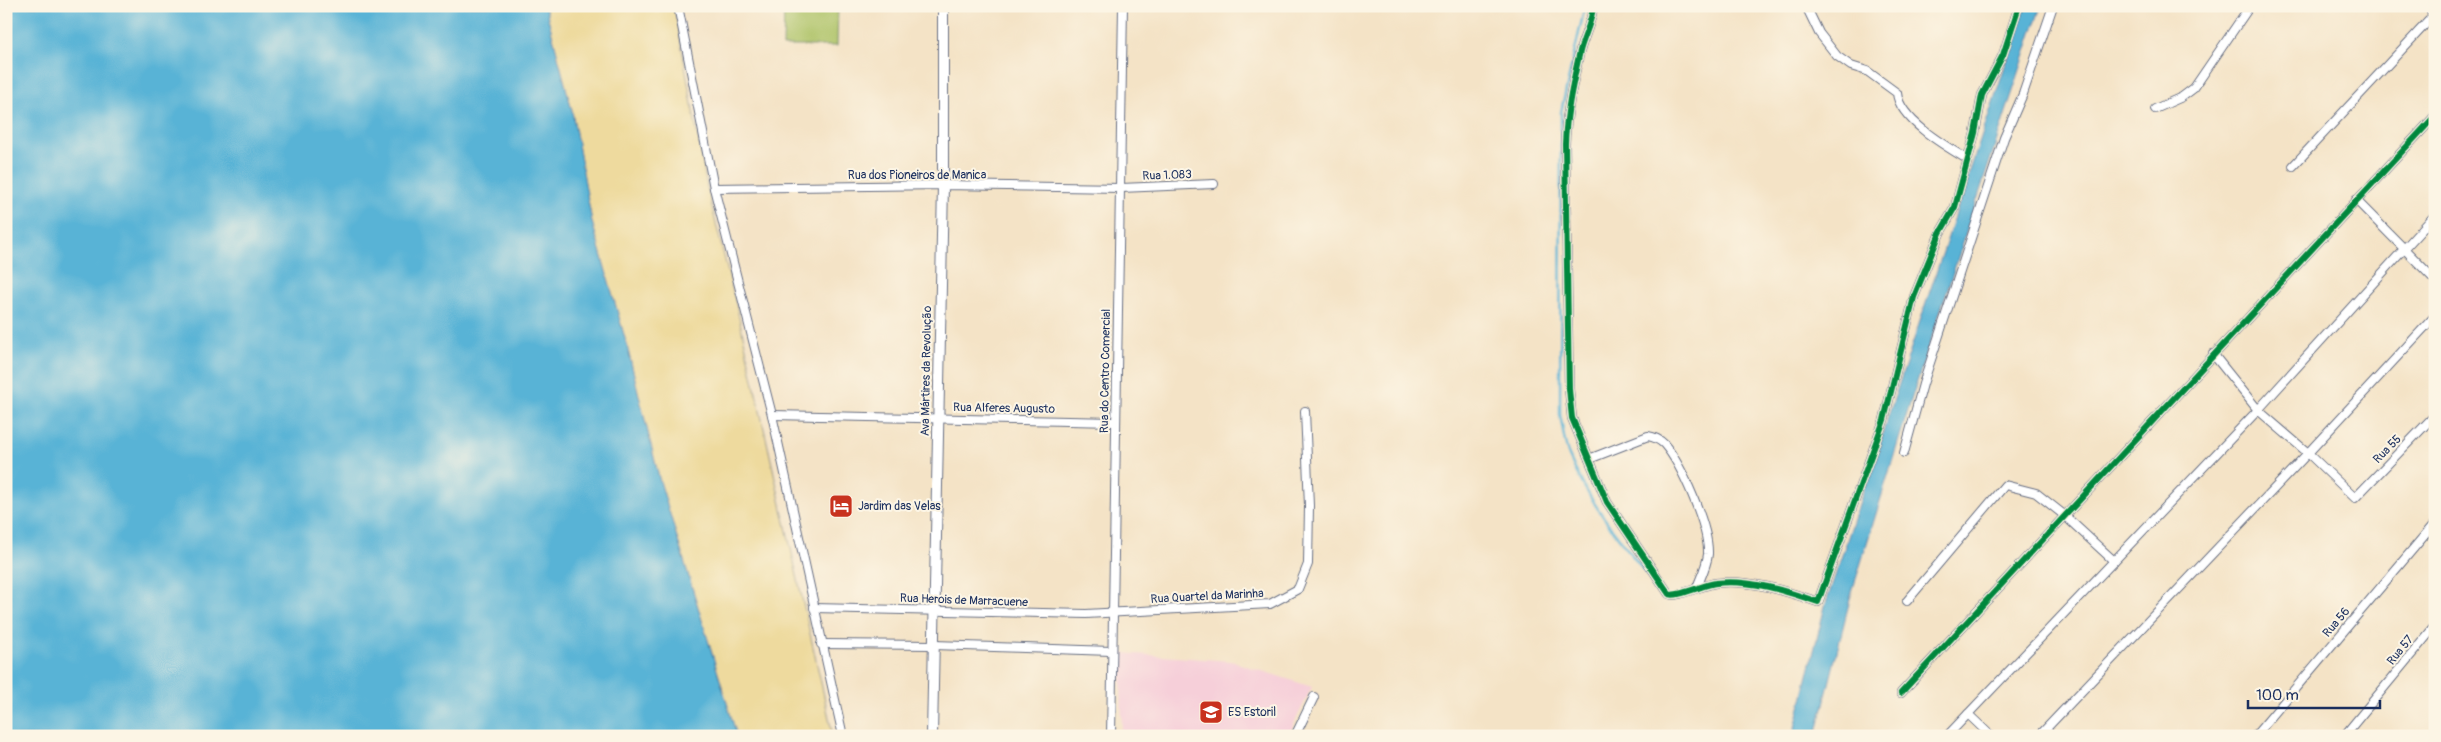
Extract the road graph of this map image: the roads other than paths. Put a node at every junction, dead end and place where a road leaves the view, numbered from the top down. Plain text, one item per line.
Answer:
1 (678, 6) edge
2 (943, 6) edge
3 (1123, 6) edge
4 (1593, 6) edge
5 (1806, 6) edge
6 (2019, 6) edge
7 (2053, 6) edge
8 (2250, 6) edge
9 (2426, 6) edge
10 (2435, 14) edge
11 (2155, 109) dead end
12 (2435, 116) edge
13 (1967, 160) junction
14 (2293, 166) dead end
15 (1214, 184) dead end
16 (943, 185) junction
17 (714, 188) junction
18 (1121, 188) junction
19 (2356, 200) junction
20 (2435, 215) edge
21 (2404, 249) junction
22 (2435, 280) edge
23 (2435, 316) edge
24 (2213, 354) junction
25 (2258, 410) junction
26 (1305, 411) dead end
27 (772, 415) junction
28 (2435, 415) edge
29 (938, 417) junction
30 (1115, 422) junction
31 (1904, 453) dead end
32 (2308, 453) junction
33 (1589, 459) junction
34 (2064, 515) junction
35 (2435, 523) edge
36 (2114, 561) junction
37 (1697, 587) junction
38 (1907, 600) dead end
39 (814, 608) junction
40 (934, 611) junction
41 (1113, 611) junction
42 (2435, 626) edge
43 (821, 644) junction
44 (934, 645) junction
45 (1111, 651) junction
46 (1901, 693) dead end
47 (1314, 697) dead end
48 (1968, 714) junction
49 (843, 736) edge
50 (932, 736) edge
51 (1111, 736) edge
52 (1295, 736) edge
53 (1947, 736) edge
54 (1991, 736) edge
55 (2040, 736) edge
56 (2255, 736) edge
57 (2344, 736) edge

1 - 17 street
2 - 16 street, Ava Mártires da Revolução
3 - 18 street, Rua do Centro Comercial
4 - 33 street
5 - 13 street
6 - 13 street
7 - 31 street
8 - 11 street
9 - 10 street
10 - 14 street
12 - 19 street
13 - 37 street
15 - 18 street, Rua 1.083
16 - 17 street, Rua dos Pioneiros de Manica
16 - 18 street, Rua dos Pioneiros de Manica
16 - 29 street, Ava Mártires da Revolução
17 - 27 street
18 - 30 street, Rua do Centro Comercial
19 - 21 street
19 - 24 street
20 - 21 street
21 - 22 street
21 - 25 street
23 - 32 street
24 - 25 street
24 - 34 street
25 - 32 street
25 - 36 street
26 - 41 street, Rua Quartel da Marinha
27 - 29 street, Rua Alferes Augusto
27 - 39 street
28 - 32 street, Rua 55
29 - 30 street, Rua Alferes Augusto
29 - 40 street, Ava Mártires da Revolução
30 - 41 street, Rua do Centro Comercial
32 - 55 street
33 - 37 street
33 - 37 street
34 - 36 street
34 - 38 street
34 - 46 street
35 - 56 street, Rua 56
36 - 48 street
39 - 40 street, Rua Herois de Marracuene
39 - 43 street
40 - 41 street, Rua Herois de Marracuene
40 - 44 street, Ava Mártires da Revolução
41 - 45 street, Rua do Centro Comercial
42 - 57 street, Rua 57
43 - 44 street
43 - 49 street
44 - 45 street
44 - 50 street, Ava Mártires da Revolução
45 - 51 street, Rua do Centro Comercial
47 - 52 street
48 - 53 street
48 - 54 street

